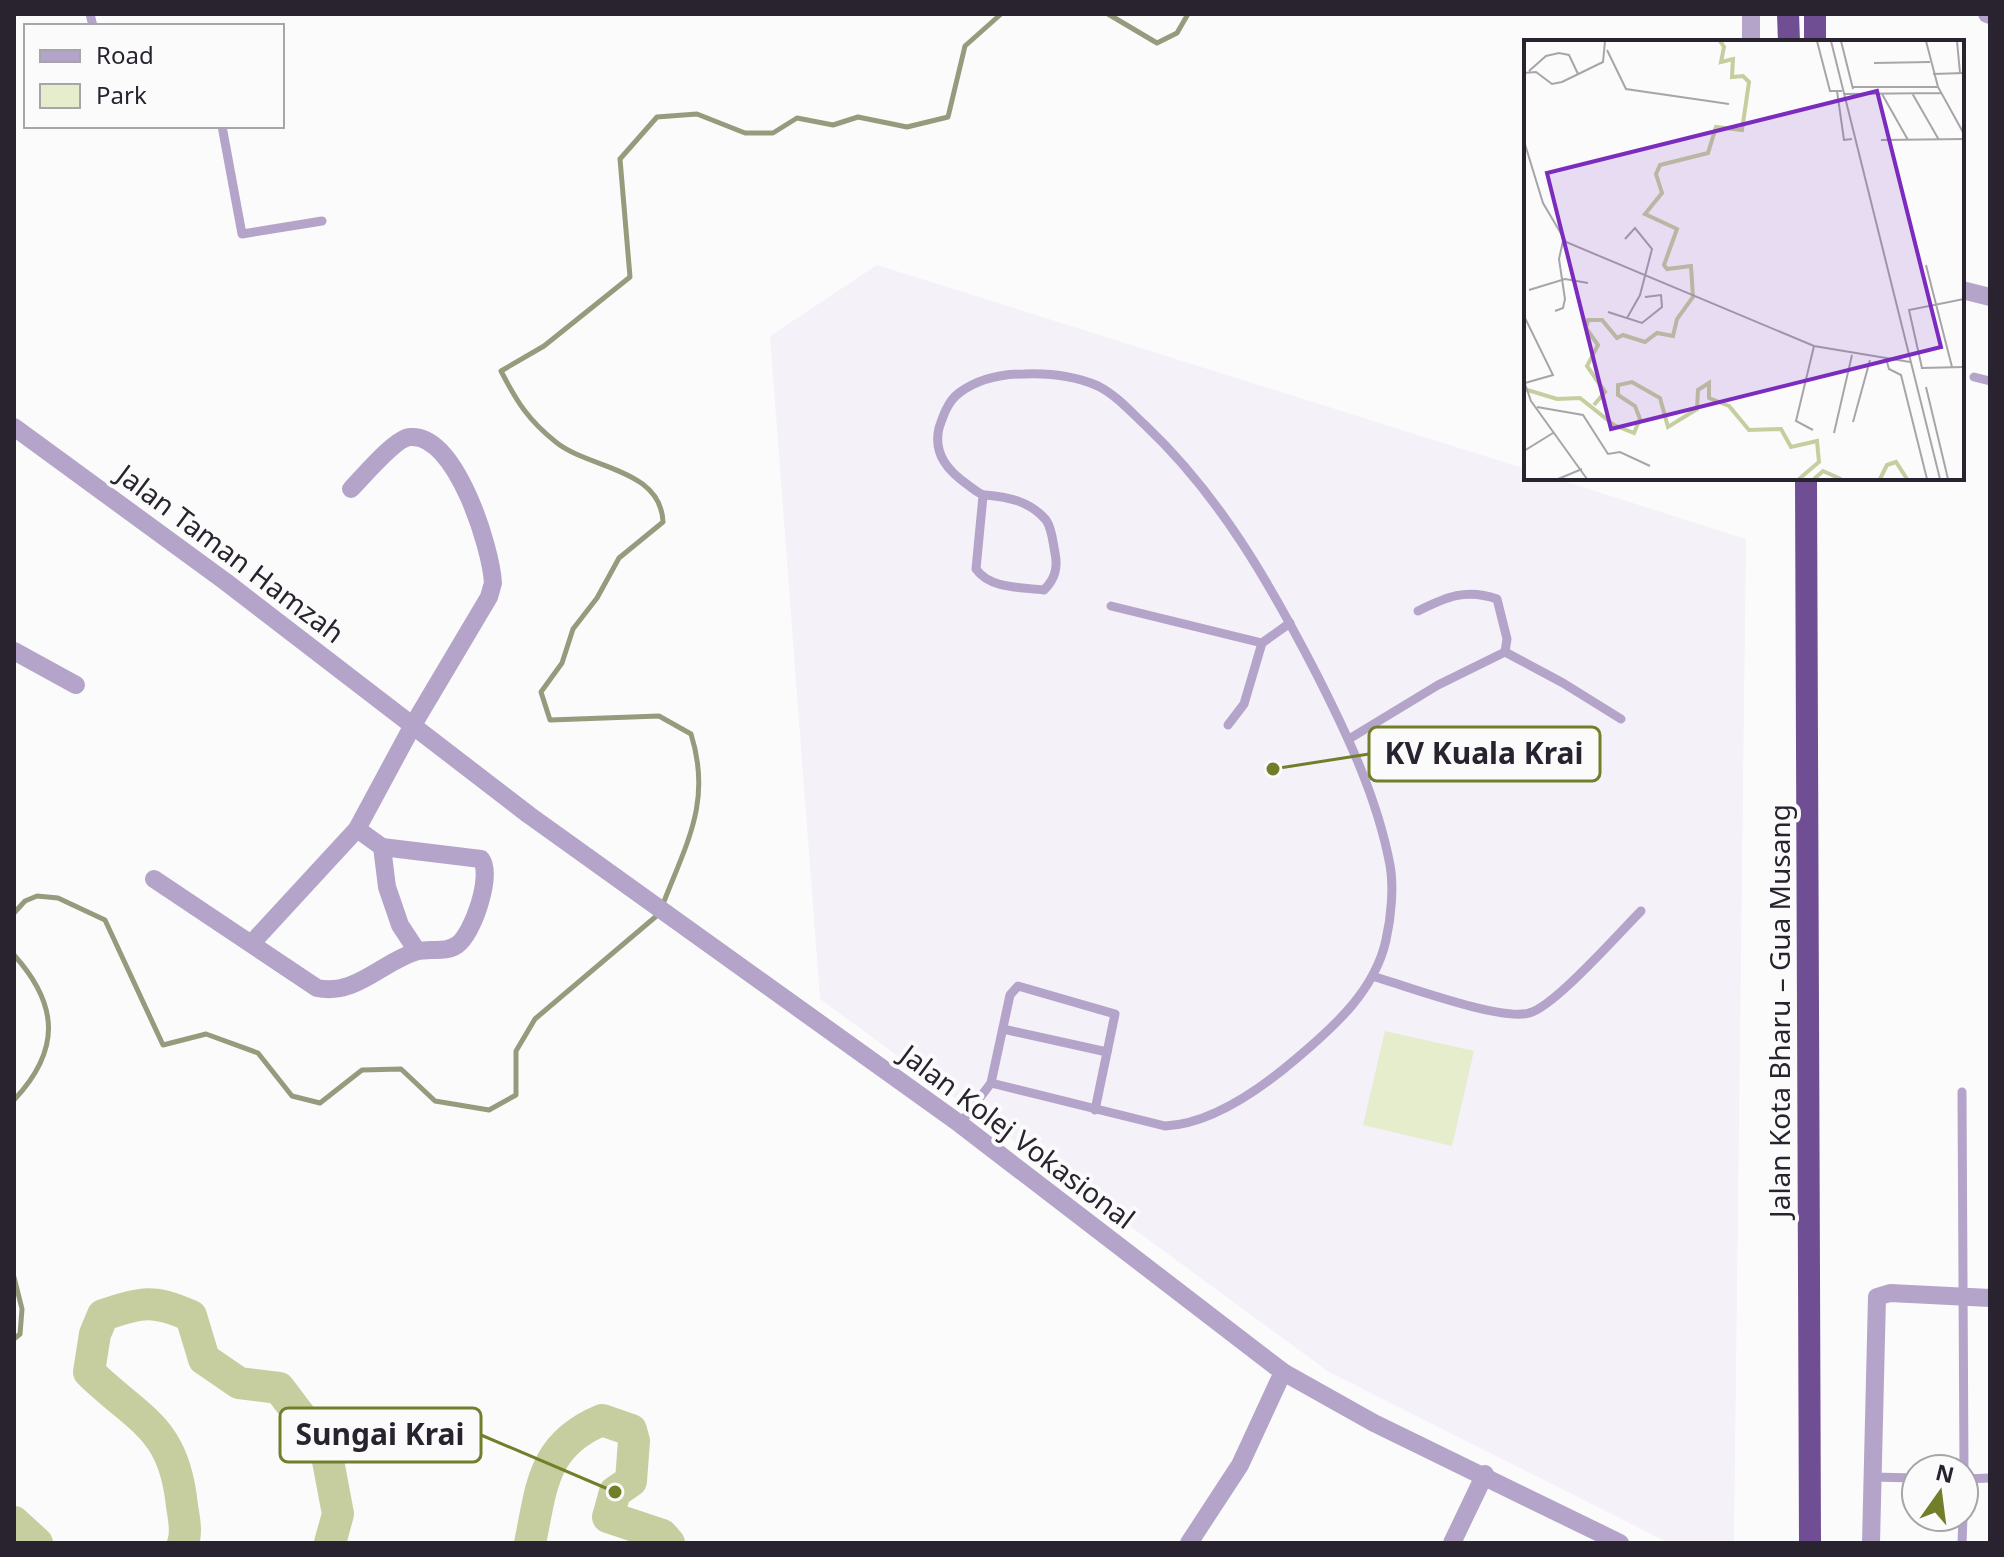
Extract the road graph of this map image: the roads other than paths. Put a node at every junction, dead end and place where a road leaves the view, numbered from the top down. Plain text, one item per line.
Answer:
1 (1751, 14) edge
2 (1788, 14) edge
3 (1815, 14) edge
4 (1751, 40) edge
5 (1789, 40) edge
6 (1815, 40) edge
7 (222, 128) edge
8 (322, 221) dead end
9 (1964, 290) edge
10 (1990, 297) edge
11 (1974, 377) dead end
12 (1990, 381) edge
13 (14, 427) edge
14 (1806, 480) edge
15 (351, 489) dead end
16 (983, 496) junction
17 (1111, 606) dead end
18 (1418, 611) dead end
19 (1290, 623) junction
20 (1262, 643) junction
21 (14, 651) edge
22 (1505, 652) junction
23 (76, 685) dead end
24 (1621, 719) dead end
25 (413, 725) junction
26 (1228, 725) dead end
27 (1349, 739) junction
28 (357, 829) junction
29 (382, 847) junction
30 (154, 879) dead end
31 (1641, 911) dead end
32 (252, 943) junction
33 (417, 951) junction
34 (1375, 977) junction
35 (1003, 1029) junction
36 (1107, 1052) junction
37 (991, 1083) junction
38 (1962, 1092) dead end
39 (1095, 1110) junction
40 (960, 1124) junction
41 (1964, 1296) junction
42 (1990, 1298) edge
43 (1283, 1372) junction
44 (1964, 1453) edge
45 (1485, 1474) junction
46 (1872, 1477) junction
47 (1900, 1478) edge
48 (1580, 1535) edge
49 (1189, 1543) edge
50 (1452, 1543) edge
51 (1620, 1543) edge
52 (1810, 1543) edge
53 (1871, 1543) edge

1 - 4 street
2 - 5 highway
3 - 6 highway
7 - 8 lane
9 - 10 street
11 - 12 lane
13 - 25 street, Jalan Taman Hamzah
14 - 52 highway, Jalan Kota Bharu – Gua Musang
15 - 25 street
16 - 16 lane
16 - 19 lane
17 - 20 lane
18 - 22 lane
19 - 20 lane
19 - 27 lane
20 - 26 lane
21 - 23 street
22 - 24 lane
22 - 27 lane
25 - 28 street
25 - 40 street, Jalan Kolej Vokasional
27 - 34 lane
28 - 29 street
28 - 32 street
29 - 33 street
29 - 33 street
30 - 32 street
31 - 34 lane
32 - 33 street
34 - 39 lane
35 - 36 lane
35 - 36 lane
35 - 37 lane
36 - 39 lane
37 - 39 lane
37 - 40 lane
38 - 41 lane
40 - 43 street, Jalan Kolej Vokasional
41 - 42 street
41 - 44 lane
41 - 46 street
43 - 45 street, Jalan Kolej Vokasional
43 - 49 street
45 - 48 street, Jalan Kolej Vokasional
45 - 50 street
46 - 47 lane
46 - 53 street
48 - 51 street, Jalan Kolej Vokasional

